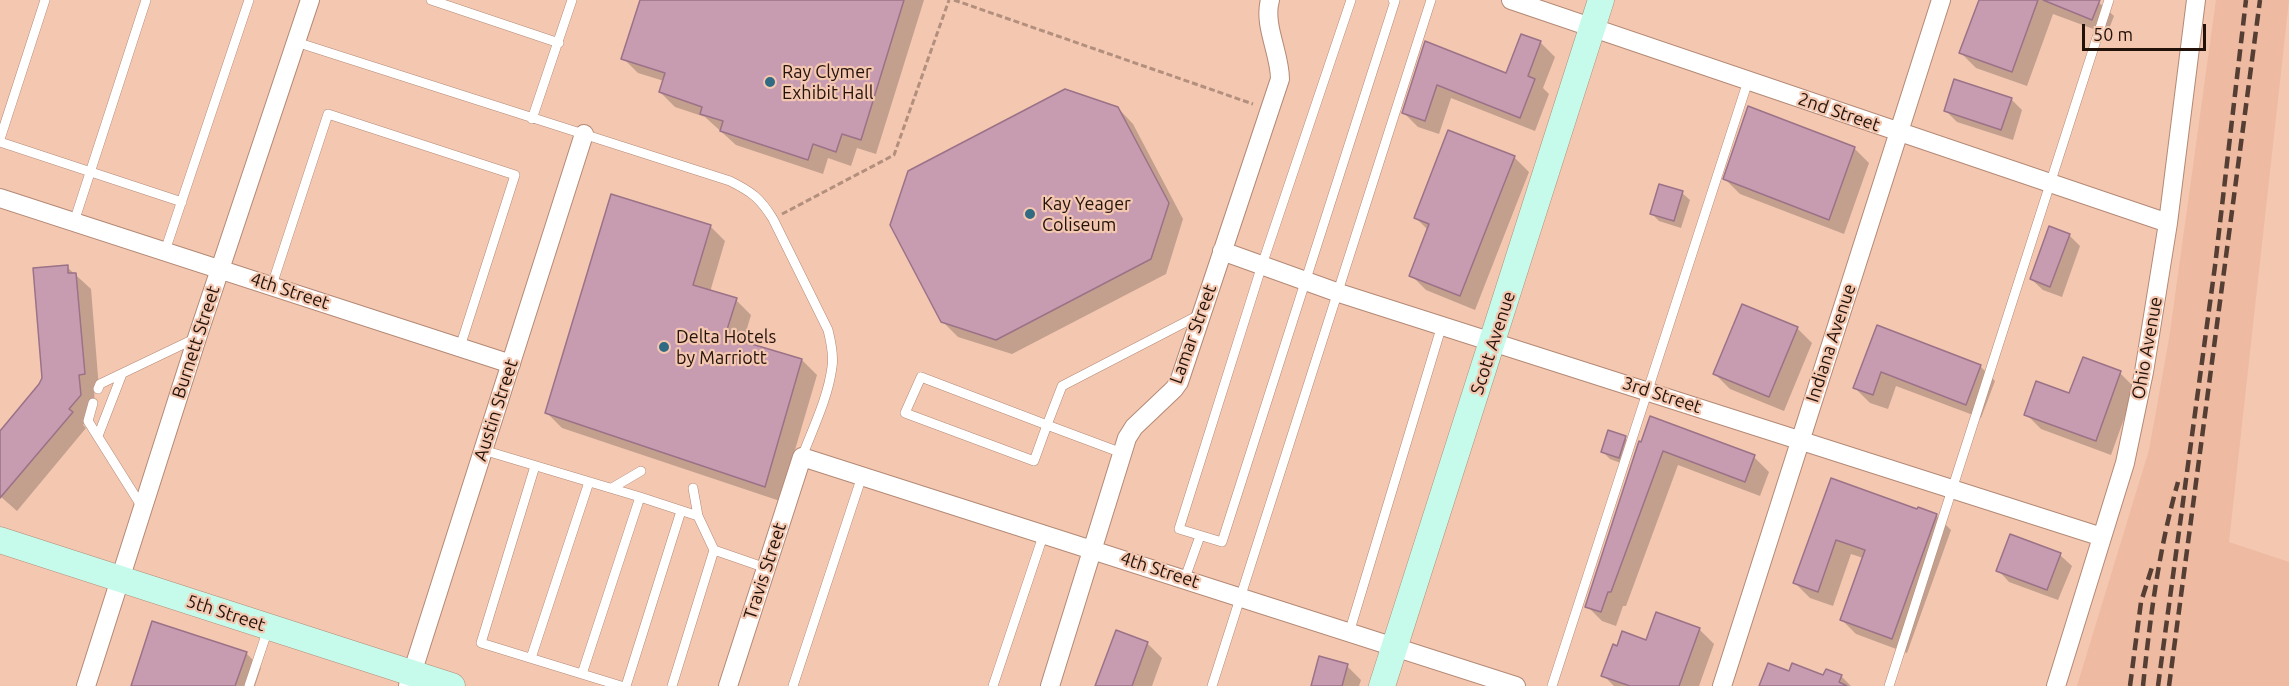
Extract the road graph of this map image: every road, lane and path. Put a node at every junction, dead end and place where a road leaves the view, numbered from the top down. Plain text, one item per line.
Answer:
1 (45, 0) edge
2 (146, 0) edge
3 (249, 0) edge
4 (310, 0) edge
5 (431, 0) edge
6 (572, 0) edge
7 (952, 0) edge
8 (1270, 0) edge
9 (1351, 0) edge
10 (1393, 0) edge
11 (1431, 0) edge
12 (1511, 0) edge
13 (1602, 0) edge
14 (1941, 0) edge
15 (2109, 0) edge
16 (2196, 0) edge
17 (1593, 27) junction
18 (296, 42) junction
19 (559, 43) junction
20 (1748, 81) junction
21 (1269, 110) junction
22 (532, 119) junction
23 (1899, 133) junction
24 (584, 134) junction
25 (0, 141) edge
26 (90, 172) junction
27 (2050, 183) junction
28 (0, 198) edge
29 (182, 202) junction
30 (773, 219) junction
31 (74, 222) junction
32 (2168, 223) junction
33 (165, 251) junction
34 (1222, 251) junction
35 (1262, 265) junction
36 (220, 268) junction
37 (1306, 281) junction
38 (272, 285) junction
39 (1339, 293) junction
40 (1201, 314) junction
41 (1442, 325) junction
42 (197, 338) junction
43 (1494, 341) junction
44 (460, 347) junction
45 (511, 364) junction
46 (122, 374) junction
47 (98, 390) dead end
48 (1648, 391) junction
49 (93, 404) dead end
50 (1047, 424) junction
51 (98, 436) junction
52 (1800, 441) junction
53 (483, 450) junction
54 (1122, 453) junction
55 (802, 457) junction
56 (535, 466) junction
57 (641, 471) dead end
58 (862, 476) junction
59 (589, 482) junction
60 (612, 488) junction
61 (693, 488) dead end
62 (1952, 489) junction
63 (640, 497) junction
64 (142, 507) junction
65 (681, 511) junction
66 (698, 516) junction
67 (1044, 533) junction
68 (1200, 536) junction
69 (2102, 537) junction
70 (0, 540) edge
71 (1094, 549) junction
72 (714, 550) junction
73 (766, 568) junction
74 (1185, 578) junction
75 (120, 579) junction
76 (1240, 596) junction
77 (269, 627) junction
78 (1349, 633) junction
79 (1394, 648) junction
80 (531, 658) junction
81 (582, 674) junction
82 (410, 679) edge
83 (86, 686) edge
84 (249, 686) edge
85 (453, 686) edge
86 (621, 686) edge
87 (626, 686) edge
88 (672, 686) edge
89 (728, 686) edge
90 (794, 686) edge
91 (993, 686) edge
92 (1050, 686) edge
93 (1212, 686) edge
94 (1382, 686) edge
95 (1516, 686) edge
96 (1552, 686) edge
97 (1722, 686) edge
98 (1889, 686) edge
99 (2056, 686) edge

1 - 25 lane
2 - 26 lane
3 - 29 lane
4 - 18 street, Burnett Street
5 - 19 lane
6 - 19 lane
7 - 21 path
7 - 30 path
8 - 21 street, Lamar Street
9 - 35 lane
10 - 37 lane
11 - 39 lane
12 - 17 street, 2nd Street
13 - 17 main road, Scott Avenue
14 - 23 street, Indiana Avenue
15 - 27 lane
16 - 32 street, Ohio Avenue
17 - 20 street, 2nd Street
17 - 43 main road, Scott Avenue
18 - 22 lane
18 - 36 street, Burnett Street
19 - 22 lane
20 - 23 street, 2nd Street
20 - 48 lane
21 - 34 street, Lamar Street
22 - 24 lane
23 - 27 street, 2nd Street
23 - 52 street, Indiana Avenue
24 - 30 lane
24 - 45 street, Austin Street
25 - 26 lane
26 - 29 lane
26 - 31 lane
27 - 32 street, 2nd Street
27 - 62 lane
28 - 31 street, 4th Street
29 - 33 lane
30 - 55 lane
31 - 33 street, 4th Street
32 - 69 street, Ohio Avenue
33 - 36 street, 4th Street
34 - 35 street, 3rd Street
34 - 40 street, Lamar Street
35 - 37 street, 3rd Street
35 - 68 lane
36 - 38 street, 4th Street
36 - 42 street, Burnett Street
37 - 39 street, 3rd Street
37 - 68 lane
38 - 44 street, 4th Street
38 - 44 lane
39 - 41 street, 3rd Street
39 - 76 lane
40 - 50 lane
40 - 54 street, Lamar Street
41 - 43 street, 3rd Street
41 - 78 lane
42 - 46 lane
42 - 64 street, Burnett Street
43 - 48 street, 3rd Street
43 - 79 main road, Scott Avenue
44 - 45 street, 4th Street
45 - 53 street, Austin Street
46 - 47 lane
46 - 51 lane
48 - 52 street, 3rd Street
48 - 96 lane
49 - 51 lane
50 - 50 lane
50 - 54 lane
51 - 64 lane
52 - 62 street, 3rd Street
52 - 97 street, Indiana Avenue
53 - 56 lane
53 - 82 street, Austin Street
54 - 71 street, Lamar Street
55 - 58 street, 4th Street
55 - 73 street, Travis Street
56 - 59 lane
56 - 80 lane
57 - 60 lane
58 - 67 street, 4th Street
58 - 90 lane
59 - 60 lane
59 - 80 lane
60 - 63 lane
61 - 66 lane
62 - 69 street, 3rd Street
62 - 98 lane
63 - 65 lane
63 - 81 lane
64 - 75 street, Burnett Street
65 - 66 lane
65 - 87 lane
66 - 72 lane
67 - 71 street, 4th Street
67 - 91 lane
68 - 74 lane
69 - 99 street, Ohio Avenue
70 - 75 main road, 5th Street
71 - 74 street, 4th Street
71 - 92 street, Lamar Street
72 - 73 lane
72 - 88 lane
73 - 89 street, Travis Street
74 - 76 street, 4th Street
75 - 77 main road, 5th Street
75 - 83 street, Burnett Street
76 - 78 street, 4th Street
76 - 93 lane
77 - 82 main road, 5th Street
77 - 84 lane
78 - 79 street, 4th Street
79 - 94 main road, Scott Avenue
79 - 95 street, 4th Street
80 - 81 lane
81 - 86 lane
82 - 85 main road, 5th Street

